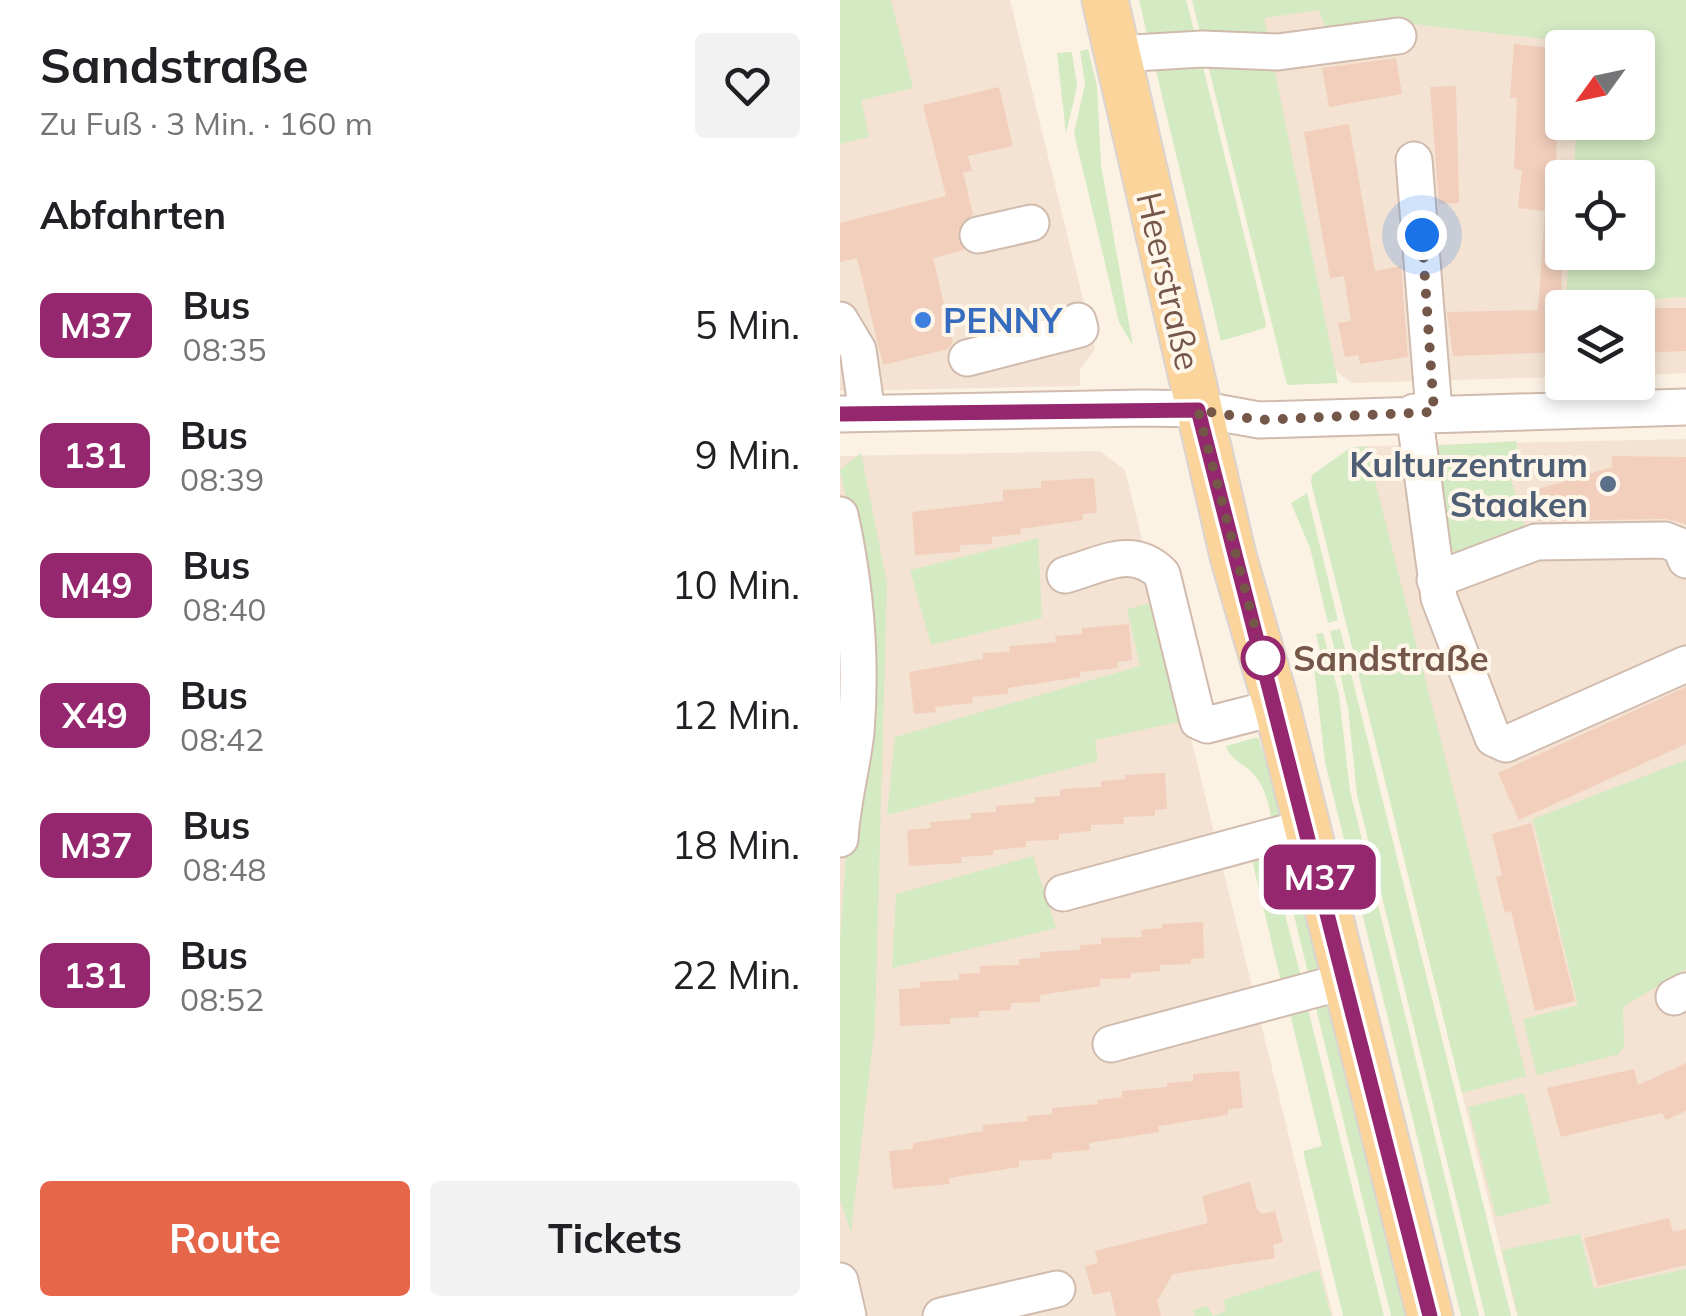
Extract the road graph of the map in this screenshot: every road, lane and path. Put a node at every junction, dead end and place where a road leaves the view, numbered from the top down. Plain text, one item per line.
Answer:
1 (1105, 0) edge
2 (1398, 36) dead end
3 (1118, 54) junction
4 (1414, 160) dead end
5 (1031, 224) dead end
6 (978, 235) dead end
7 (840, 320) edge
8 (1078, 321) dead end
9 (966, 358) dead end
10 (1686, 407) edge
11 (1198, 410) junction
12 (1424, 412) junction
13 (854, 413) edge
14 (840, 515) edge
15 (1686, 560) edge
16 (1066, 575) dead end
17 (1436, 580) junction
18 (1686, 664) edge
19 (1278, 708) junction
20 (1307, 827) junction
21 (840, 840) edge
22 (1063, 893) dead end
23 (1346, 981) junction
24 (1111, 1044) dead end
25 (840, 1281) edge
26 (1057, 1291) edge
27 (848, 1316) edge
28 (941, 1316) edge
29 (1430, 1316) edge

1 - 3 main road, Heerstraße
2 - 3 street
3 - 11 main road, Heerstraße
4 - 12 street
5 - 6 street
7 - 13 street
8 - 9 street
10 - 12 street
11 - 12 street
11 - 13 street
11 - 19 main road, Heerstraße
12 - 17 street
14 - 21 street
15 - 17 street
16 - 19 street
17 - 18 street
19 - 20 main road, Heerstraße
20 - 22 street
20 - 23 main road, Heerstraße
23 - 24 street
23 - 29 main road, Heerstraße
25 - 27 street
26 - 28 street

